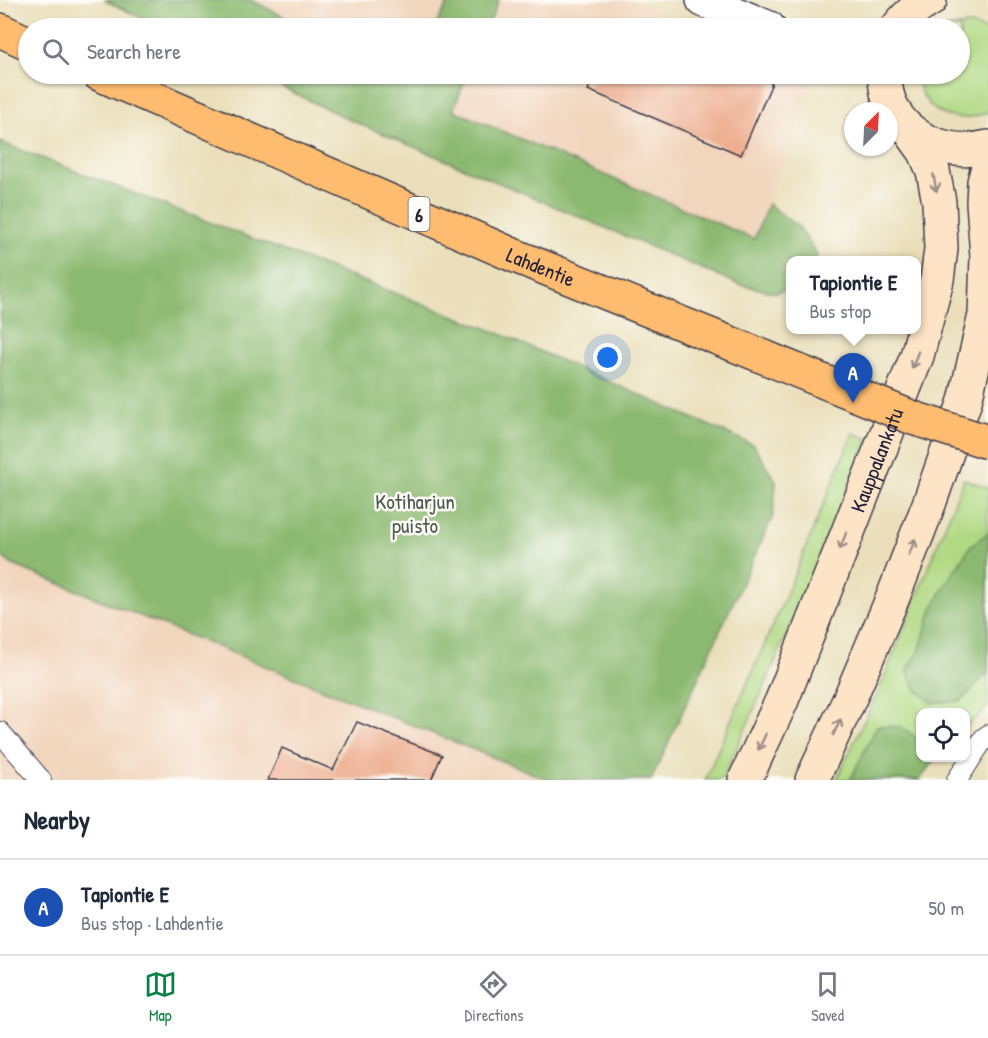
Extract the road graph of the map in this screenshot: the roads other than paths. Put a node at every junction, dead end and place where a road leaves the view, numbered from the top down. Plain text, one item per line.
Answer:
1 (703, 0) edge
2 (930, 0) edge
3 (745, 18) edge
4 (905, 18) edge
5 (0, 30) edge
6 (18, 38) edge
7 (122, 84) edge
8 (885, 84) edge
9 (910, 131) junction
10 (988, 147) edge
11 (988, 167) edge
12 (986, 315) edge
13 (988, 442) edge
14 (0, 732) edge
15 (988, 735) edge
16 (41, 780) edge
17 (745, 780) edge
18 (812, 780) edge
19 (957, 780) edge

1 - 3 street
2 - 4 main road
5 - 6 highway
7 - 13 highway, Lahdentie / 6, bridge
8 - 9 main road, Kauppalankatu
9 - 10 main road
9 -> 17 main road, Kauppalankatu
11 - 12 main road
18 -> 12 main road
14 - 16 lane
15 - 19 lane

